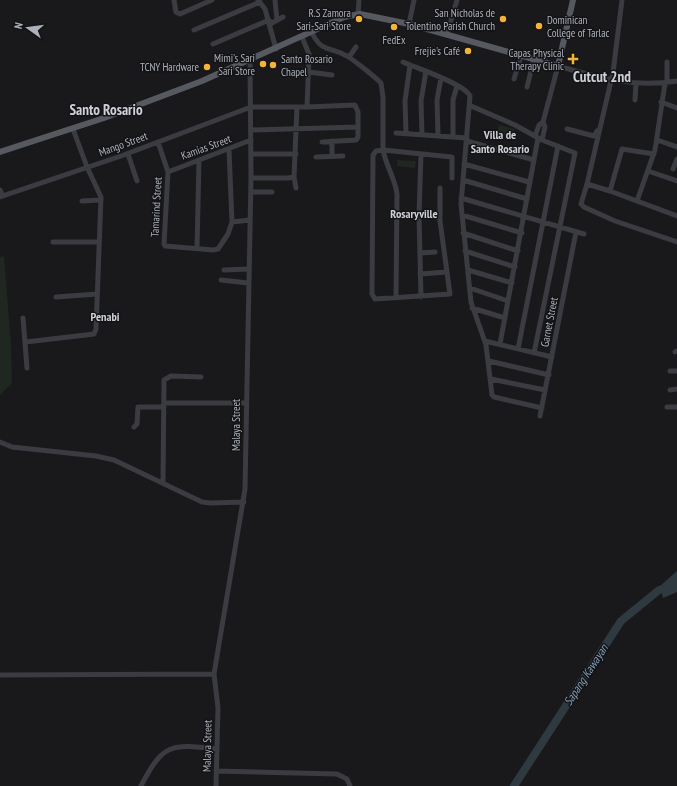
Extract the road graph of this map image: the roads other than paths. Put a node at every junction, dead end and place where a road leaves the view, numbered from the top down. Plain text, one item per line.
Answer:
1 (174, 0) edge
2 (212, 0) edge
3 (276, 0) edge
4 (359, 0) edge
5 (414, 0) edge
6 (457, 0) edge
7 (574, 0) edge
8 (622, 0) edge
9 (259, 1) edge
10 (358, 14) junction
11 (283, 17) dead end
12 (277, 20) junction
13 (270, 22) junction
14 (409, 24) junction
15 (194, 30) dead end
16 (312, 33) junction
17 (447, 34) junction
18 (302, 37) junction
19 (213, 44) dead end
20 (356, 47) dead end
21 (276, 49) junction
22 (521, 56) junction
23 (349, 57) junction
24 (534, 59) junction
25 (250, 60) junction
26 (403, 62) dead end
27 (667, 62) dead end
28 (410, 65) junction
29 (558, 66) junction
30 (426, 71) junction
31 (309, 72) junction
32 (332, 75) dead end
33 (441, 78) junction
34 (514, 79) dead end
35 (612, 81) junction
36 (677, 81) edge
37 (636, 83) junction
38 (666, 83) junction
39 (457, 86) junction
40 (527, 87) dead end
41 (635, 100) dead end
42 (662, 102) junction
43 (471, 106) junction
44 (251, 107) junction
45 (297, 107) junction
46 (307, 107) junction
47 (677, 108) edge
48 (358, 127) junction
49 (73, 128) junction
50 (600, 128) junction
51 (567, 129) dead end
52 (251, 130) junction
53 (297, 130) junction
54 (396, 133) dead end
55 (406, 133) junction
56 (422, 135) junction
57 (438, 136) junction
58 (453, 137) junction
59 (538, 138) junction
60 (251, 140) junction
61 (467, 140) junction
62 (657, 140) junction
63 (332, 141) junction
64 (158, 142) junction
65 (322, 142) dead end
66 (558, 146) junction
67 (677, 147) edge
68 (229, 150) junction
69 (383, 150) junction
70 (0, 152) edge
71 (128, 154) junction
72 (251, 154) junction
73 (296, 154) junction
74 (421, 154) junction
75 (654, 154) junction
76 (332, 156) junction
77 (343, 156) dead end
78 (316, 157) dead end
79 (677, 159) edge
80 (200, 160) junction
81 (534, 160) junction
82 (464, 164) junction
83 (87, 167) junction
84 (673, 169) dead end
85 (648, 171) junction
86 (168, 172) junction
87 (294, 177) junction
88 (251, 178) junction
89 (452, 178) dead end
90 (137, 180) dead end
91 (463, 180) junction
92 (677, 181) edge
93 (529, 182) junction
94 (587, 184) junction
95 (296, 188) dead end
96 (440, 188) dead end
97 (0, 190) edge
98 (610, 191) junction
99 (251, 192) junction
100 (272, 192) dead end
101 (2, 197) edge
102 (461, 198) junction
103 (527, 199) junction
104 (100, 200) junction
105 (82, 201) dead end
106 (637, 201) junction
107 (419, 215) junction
108 (462, 215) junction
109 (524, 216) junction
110 (677, 216) edge
111 (439, 217) junction
112 (250, 220) junction
113 (232, 222) junction
114 (543, 222) junction
115 (559, 227) junction
116 (576, 232) junction
117 (463, 233) junction
118 (522, 233) junction
119 (584, 234) dead end
120 (53, 242) dead end
121 (98, 242) junction
122 (677, 242) edge
123 (197, 248) junction
124 (518, 251) junction
125 (435, 252) dead end
126 (465, 252) junction
127 (420, 253) junction
128 (515, 266) junction
129 (249, 269) junction
130 (224, 270) dead end
131 (468, 270) junction
132 (447, 272) junction
133 (420, 274) junction
134 (221, 280) dead end
135 (248, 283) junction
136 (512, 283) junction
137 (470, 288) junction
138 (97, 294) junction
139 (421, 297) junction
140 (56, 298) dead end
141 (396, 298) junction
142 (508, 301) junction
143 (472, 308) junction
144 (23, 318) dead end
145 (505, 318) junction
146 (485, 341) junction
147 (26, 342) junction
148 (500, 344) junction
149 (518, 349) junction
150 (534, 353) junction
151 (552, 357) junction
152 (489, 361) junction
153 (27, 368) dead end
154 (670, 371) dead end
155 (677, 371) edge
156 (549, 374) junction
157 (201, 377) dead end
158 (491, 379) junction
159 (677, 389) edge
160 (545, 390) junction
161 (670, 390) dead end
162 (246, 403) junction
163 (164, 405) junction
164 (667, 407) dead end
165 (677, 407) edge
166 (542, 408) junction
167 (540, 416) dead end
168 (134, 427) dead end
169 (0, 442) edge
170 (163, 483) junction
171 (244, 502) junction
172 (214, 674) junction
173 (0, 675) edge
174 (217, 749) junction
175 (216, 771) junction
176 (141, 786) edge
177 (216, 786) edge
178 (350, 786) edge

1 - 2 street
3 - 12 street
4 - 10 street
5 - 14 street
6 - 17 street
7 - 29 main road
8 - 35 street
9 - 13 street
9 - 15 street
10 - 14 main road
10 - 16 main road
11 - 12 street
12 - 13 street
13 - 19 street
13 - 21 street
14 - 17 main road
16 - 18 main road
16 - 23 street
17 - 22 main road
18 - 21 main road
18 - 31 street
20 - 23 street
21 - 25 main road
22 - 24 main road
22 - 34 street
23 - 69 street
24 - 29 main road
24 - 40 street
25 - 44 street, Malaya Street
25 - 49 main road
26 - 28 street
27 - 38 street
28 - 30 street
28 - 55 street
29 - 35 street
29 - 59 street
30 - 33 street
30 - 56 street
31 - 32 street
31 - 46 street
33 - 39 street
33 - 57 street
35 - 37 street
35 - 50 street
36 - 38 street
37 - 38 street
37 - 41 street
38 - 42 street
39 - 43 street
39 - 58 street
42 - 47 street
42 - 62 street
43 - 59 street
43 - 61 street
44 - 45 street
44 - 52 street, Malaya Street
44 - 64 street, Mango Street
45 - 46 street
45 - 53 street
46 - 48 street
48 - 53 street
48 - 63 street
49 - 70 main road
49 - 83 street
50 - 51 street
50 - 94 street
52 - 53 street
52 - 60 street, Malaya Street
53 - 73 street
54 - 55 street
55 - 56 street
56 - 57 street
57 - 58 street
58 - 61 street
59 - 66 street
59 - 81 street
60 - 68 street, Kamias Street
60 - 72 street, Malaya Street
61 - 81 street
61 - 82 street
62 - 67 street
62 - 75 street
63 - 65 street
63 - 76 street
64 - 71 street, Mango Street
64 - 86 street, Tamarind Street
66 - 114 street
66 - 115 street
68 - 80 street, Kamias Street
68 - 113 street
69 - 74 street
69 - 141 street
69 - 141 street
71 - 83 street, Mango Street
71 - 90 street
72 - 73 street
72 - 88 street, Malaya Street
73 - 87 street
74 - 89 street
74 - 107 street
75 - 85 street
75 - 98 street
76 - 77 street
76 - 78 street
79 - 84 street
80 - 86 street, Kamias Street
80 - 123 street
81 - 93 street
82 - 91 street
82 - 93 street
83 - 101 street, Mango Street
83 - 104 street
85 - 92 street
85 - 106 street
86 - 123 street, Tamarind Street
87 - 88 street
87 - 95 street
88 - 99 street, Malaya Street
91 - 102 street
91 - 103 street
93 - 103 street
94 - 98 street
94 - 122 street
96 - 111 street
97 - 101 street
98 - 106 street
99 - 100 street
99 - 112 street, Malaya Street
102 - 108 street
102 - 109 street
103 - 109 street
104 - 105 street
104 - 121 street
106 - 110 street
107 - 111 street
107 - 127 street
108 - 117 street
108 - 118 street
109 - 114 street
109 - 118 street
111 - 132 street
112 - 113 street
112 - 129 street, Malaya Street
113 - 123 street
114 - 115 street
114 - 149 street
115 - 116 street
115 - 150 street
116 - 119 street
116 - 151 street, Garnet Street
117 - 124 street
117 - 126 street
118 - 124 street
120 - 121 street
121 - 138 street
124 - 128 street
125 - 127 street
126 - 128 street
126 - 131 street
127 - 133 street
128 - 136 street
129 - 130 street
129 - 135 street, Malaya Street
131 - 136 street
131 - 137 street
132 - 133 street
132 - 139 street
133 - 139 street
134 - 135 street
135 - 162 street, Malaya Street
136 - 142 street
137 - 142 street
137 - 143 street
138 - 140 street
138 - 147 street
139 - 141 street
142 - 145 street
143 - 145 street
143 - 146 street
144 - 147 street
145 - 148 street
146 - 148 street
146 - 152 street
147 - 153 street
148 - 149 street
149 - 150 street
150 - 151 street
151 - 156 street, Garnet Street
152 - 156 street
152 - 158 street
154 - 155 street
156 - 160 street, Garnet Street
157 - 163 street
158 - 160 street
158 - 166 street
159 - 161 street
160 - 166 street, Garnet Street
162 - 163 street
162 - 171 street, Malaya Street
163 - 168 street
163 - 170 street
164 - 165 street
166 - 167 street, Garnet Street
169 - 170 street
170 - 171 street
171 - 172 street, Malaya Street
172 - 173 street
172 - 174 street, Malaya Street
174 - 175 street, Malaya Street
174 - 176 street
175 - 177 street, Malaya Street
175 - 178 street

